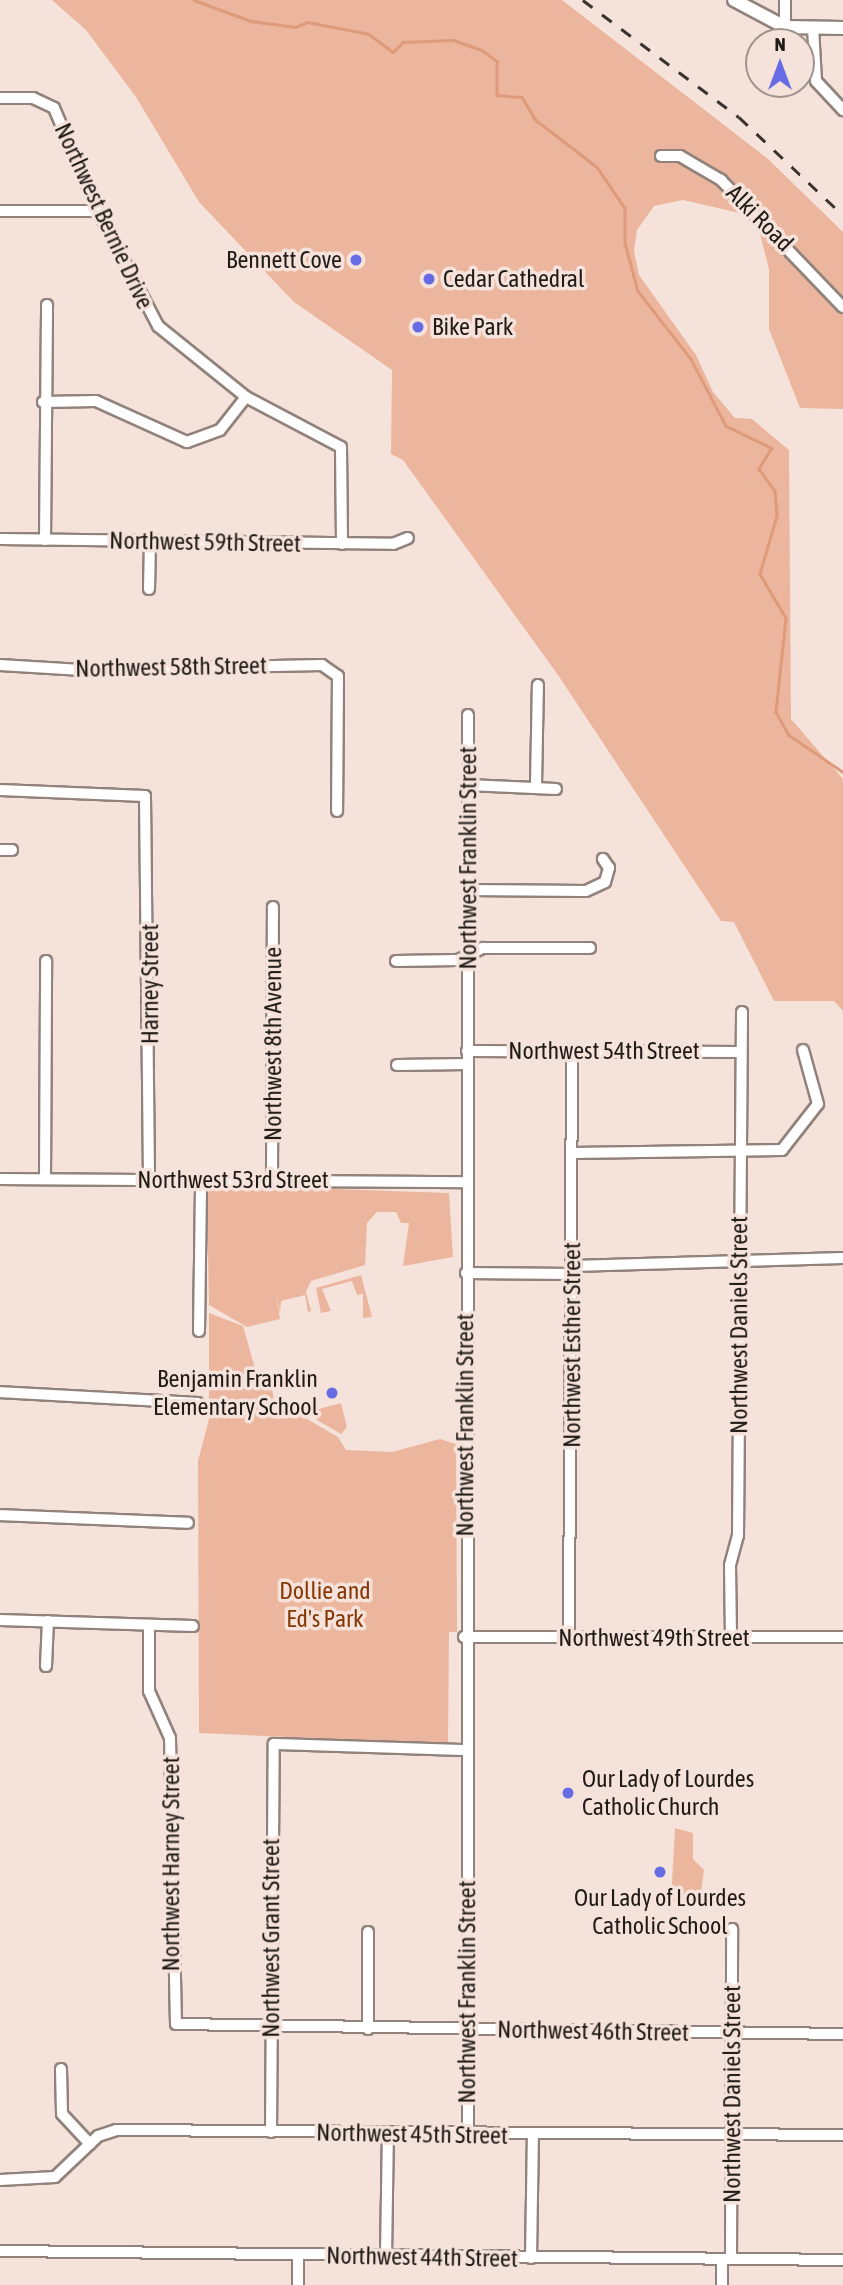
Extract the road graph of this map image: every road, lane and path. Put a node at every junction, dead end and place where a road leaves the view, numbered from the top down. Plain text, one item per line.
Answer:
1 (734, 0) edge
2 (785, 0) edge
3 (785, 27) junction
4 (813, 27) junction
5 (843, 28) edge
6 (0, 98) edge
7 (843, 110) edge
8 (661, 156) dead end
9 (0, 211) edge
10 (98, 211) junction
11 (47, 305) dead end
12 (843, 307) edge
13 (246, 397) junction
14 (43, 402) junction
15 (408, 538) dead end
16 (0, 539) edge
17 (45, 540) junction
18 (150, 541) junction
19 (342, 544) junction
20 (149, 589) dead end
21 (0, 665) edge
22 (538, 685) dead end
23 (468, 715) dead end
24 (468, 785) junction
25 (536, 785) junction
26 (556, 789) dead end
27 (0, 790) edge
28 (337, 811) dead end
29 (0, 850) edge
30 (12, 850) dead end
31 (603, 859) dead end
32 (468, 890) junction
33 (273, 907) dead end
34 (590, 948) dead end
35 (468, 956) junction
36 (46, 961) dead end
37 (396, 961) dead end
38 (741, 1012) dead end
39 (803, 1050) dead end
40 (467, 1051) junction
41 (572, 1051) junction
42 (741, 1052) junction
43 (467, 1064) junction
44 (397, 1065) dead end
45 (572, 1153) junction
46 (741, 1153) junction
47 (0, 1179) edge
48 (45, 1179) junction
49 (149, 1180) junction
50 (201, 1180) junction
51 (272, 1180) junction
52 (466, 1182) junction
53 (740, 1257) junction
54 (843, 1258) edge
55 (573, 1270) junction
56 (466, 1273) junction
57 (199, 1331) dead end
58 (0, 1392) edge
59 (198, 1403) dead end
60 (0, 1515) edge
61 (188, 1523) dead end
62 (0, 1620) edge
63 (48, 1621) junction
64 (149, 1625) junction
65 (193, 1626) dead end
66 (464, 1637) junction
67 (731, 1637) junction
68 (843, 1637) edge
69 (569, 1639) junction
70 (46, 1666) dead end
71 (465, 1750) junction
72 (732, 1928) dead end
73 (368, 1932) dead end
74 (176, 2024) joint
75 (271, 2028) junction
76 (368, 2029) junction
77 (468, 2030) junction
78 (732, 2033) junction
79 (843, 2034) edge
80 (61, 2069) dead end
81 (271, 2132) junction
82 (388, 2133) junction
83 (468, 2135) junction
84 (843, 2135) edge
85 (533, 2136) junction
86 (732, 2138) junction
87 (90, 2144) junction
88 (0, 2180) edge
89 (0, 2251) edge
90 (298, 2255) junction
91 (386, 2256) junction
92 (531, 2258) junction
93 (727, 2260) junction
94 (843, 2260) edge
95 (298, 2285) edge
96 (722, 2285) edge

1 - 3 street
2 - 3 street
3 - 4 street
4 - 5 street
4 - 7 street
6 - 10 street, Northwest Bernie Drive
8 - 12 street, Alki Road
9 - 10 street
10 - 13 street, Northwest Bernie Drive
11 - 14 street
13 - 14 street
13 - 19 street, Northwest Bernie Drive
14 - 17 street
15 - 19 street, Northwest 59th Street
16 - 17 street, Northwest 59th Street
17 - 18 street, Northwest 59th Street
18 - 19 street, Northwest 59th Street
18 - 20 street
21 - 28 street, Northwest 58th Street
22 - 25 street
23 - 24 street, Northwest Franklin Street
24 - 25 street
24 - 32 street, Northwest Franklin Street
25 - 26 street
27 - 49 street, Harney Street
29 - 30 street
31 - 32 street
32 - 35 street, Northwest Franklin Street
33 - 51 street, Northwest 8th Avenue
34 - 35 street
35 - 37 street
35 - 40 street, Northwest Franklin Street
36 - 48 street
38 - 42 street, Northwest Daniels Street
39 - 46 street
40 - 41 street, Northwest 54th Street
40 - 43 street, Northwest Franklin Street
41 - 42 street, Northwest 54th Street
41 - 45 street, Northwest Esther Street
42 - 46 street, Northwest Daniels Street
43 - 44 street
43 - 52 street, Northwest Franklin Street
45 - 46 street
45 - 55 street, Northwest Esther Street
46 - 53 street, Northwest Daniels Street
47 - 48 street, Northwest 53rd Street
48 - 49 street, Northwest 53rd Street
49 - 50 street, Northwest 53rd Street
50 - 51 street, Northwest 53rd Street
50 - 57 street
51 - 52 street, Northwest 53rd Street
52 - 56 street, Northwest Franklin Street
53 - 54 street
53 - 55 street
53 - 67 street, Northwest Daniels Street
55 - 56 street
55 - 69 street, Northwest Esther Street
56 - 66 street, Northwest Franklin Street
58 - 59 street
60 - 61 street
62 - 63 street
63 - 64 street
63 - 70 street
64 - 65 street
64 - 74 street, Northwest Harney Street
66 - 69 street, Northwest 49th Street
66 - 71 street, Northwest Franklin Street
67 - 68 street, Northwest 49th Street
67 - 69 street, Northwest 49th Street
71 - 75 street, Northwest Grant Street
71 - 77 street, Northwest Franklin Street
72 - 78 street, Northwest Daniels Street
73 - 76 street
74 - 75 street, Northwest 46th Street
75 - 76 street, Northwest 46th Street
75 - 81 street, Northwest Grant Street
76 - 77 street, Northwest 46th Street
77 - 78 street, Northwest 46th Street
77 - 83 street, Northwest Franklin Street
78 - 79 street, Northwest 46th Street
78 - 86 street, Northwest Daniels Street
80 - 87 street
81 - 82 street, Northwest 45th Street
81 - 87 street, Northwest 45th Street
82 - 83 street, Northwest 45th Street
82 - 91 street
83 - 85 street, Northwest 45th Street
84 - 86 street, Northwest 45th Street
85 - 86 street, Northwest 45th Street
85 - 92 street
86 - 93 street, Northwest Daniels Street
87 - 88 street, Northwest 45th Street
89 - 90 street, Northwest 44th Street
90 - 91 street, Northwest 44th Street
90 - 95 street
91 - 92 street, Northwest 44th Street
92 - 93 street, Northwest 44th Street
93 - 94 street, Northwest 44th Street
93 - 96 street, Northwest Daniels Street

